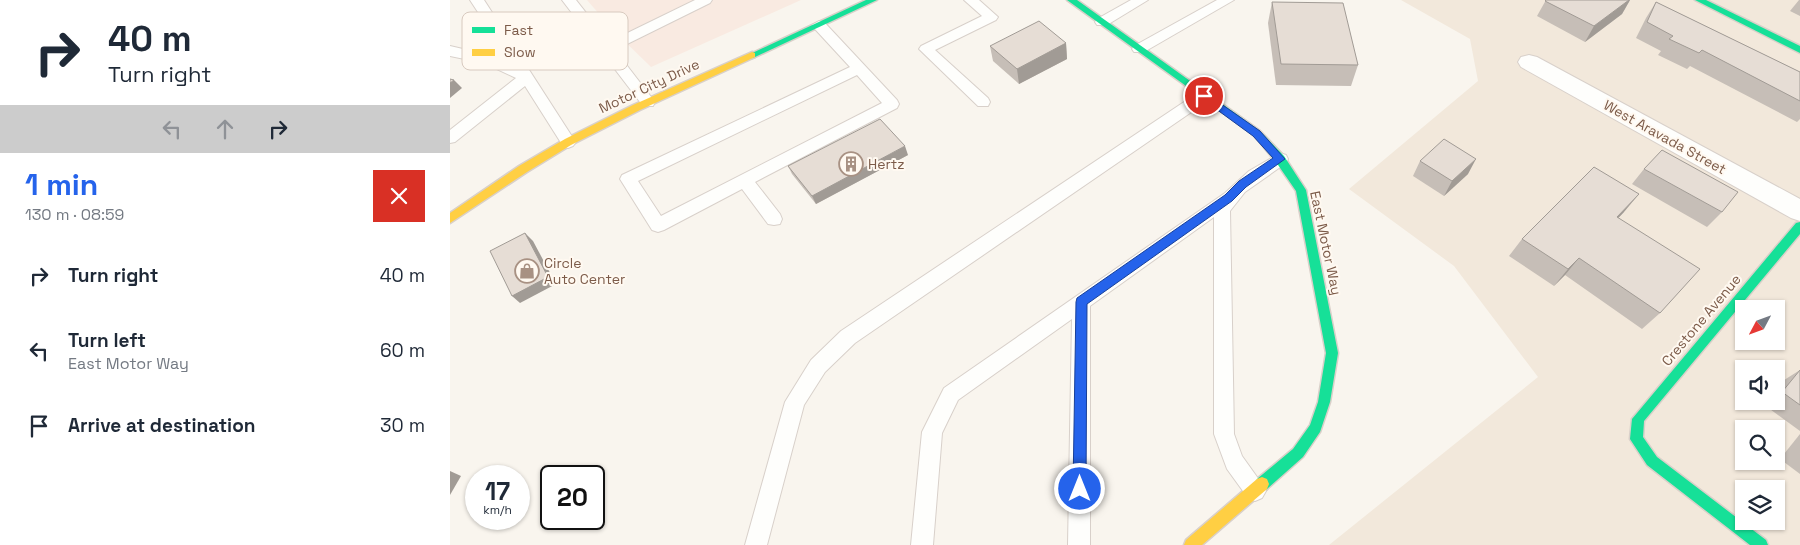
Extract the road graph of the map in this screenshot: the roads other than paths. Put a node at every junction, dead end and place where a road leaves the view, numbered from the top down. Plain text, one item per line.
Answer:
1 (477, 0) edge
2 (569, 0) edge
3 (706, 0) edge
4 (873, 0) edge
5 (971, 0) edge
6 (1071, 0) edge
7 (1140, 0) edge
8 (1227, 0) edge
9 (1699, 0) edge
10 (485, 12) edge
11 (578, 12) edge
12 (1102, 22) junction
13 (819, 24) junction
14 (628, 38) edge
15 (1139, 49) junction
16 (1800, 50) edge
17 (1530, 62) dead end
18 (859, 69) junction
19 (512, 70) edge
20 (522, 70) edge
21 (624, 70) edge
22 (527, 77) junction
23 (1204, 96) junction
24 (648, 102) junction
25 (983, 102) dead end
26 (450, 138) edge
27 (568, 142) junction
28 (1280, 159) junction
29 (744, 180) junction
30 (1228, 198) junction
31 (1800, 211) edge
32 (450, 219) edge
33 (774, 219) dead end
34 (1800, 226) edge
35 (1081, 302) junction
36 (1256, 491) junction
37 (756, 545) edge
38 (922, 545) edge
39 (1079, 545) edge
40 (1191, 545) edge
41 (1761, 545) edge

1 - 10 lane
2 - 11 lane
3 - 14 lane
4 - 13 street, Motor City Drive
5 - 25 lane
6 - 12 street, East Motor Way
7 - 12 lane
8 - 15 lane
9 - 16 street
12 - 15 street, East Motor Way
13 - 18 lane
13 - 24 street, Motor City Drive
15 - 23 street, East Motor Way
17 - 31 street, West Aravada Street
18 - 29 lane
18 - 29 lane
19 - 22 lane
20 - 22 lane
21 - 24 lane
22 - 26 lane
22 - 27 lane
23 - 28 street, East Motor Way
23 - 37 lane
24 - 27 street, Motor City Drive
27 - 32 street, Motor City Drive
28 - 30 lane
28 - 36 street, East Motor Way
29 - 33 lane
30 - 35 lane
30 - 36 lane
34 - 41 street, Crestone Avenue
35 - 38 lane
35 - 39 lane
36 - 40 street, East Motor Way

